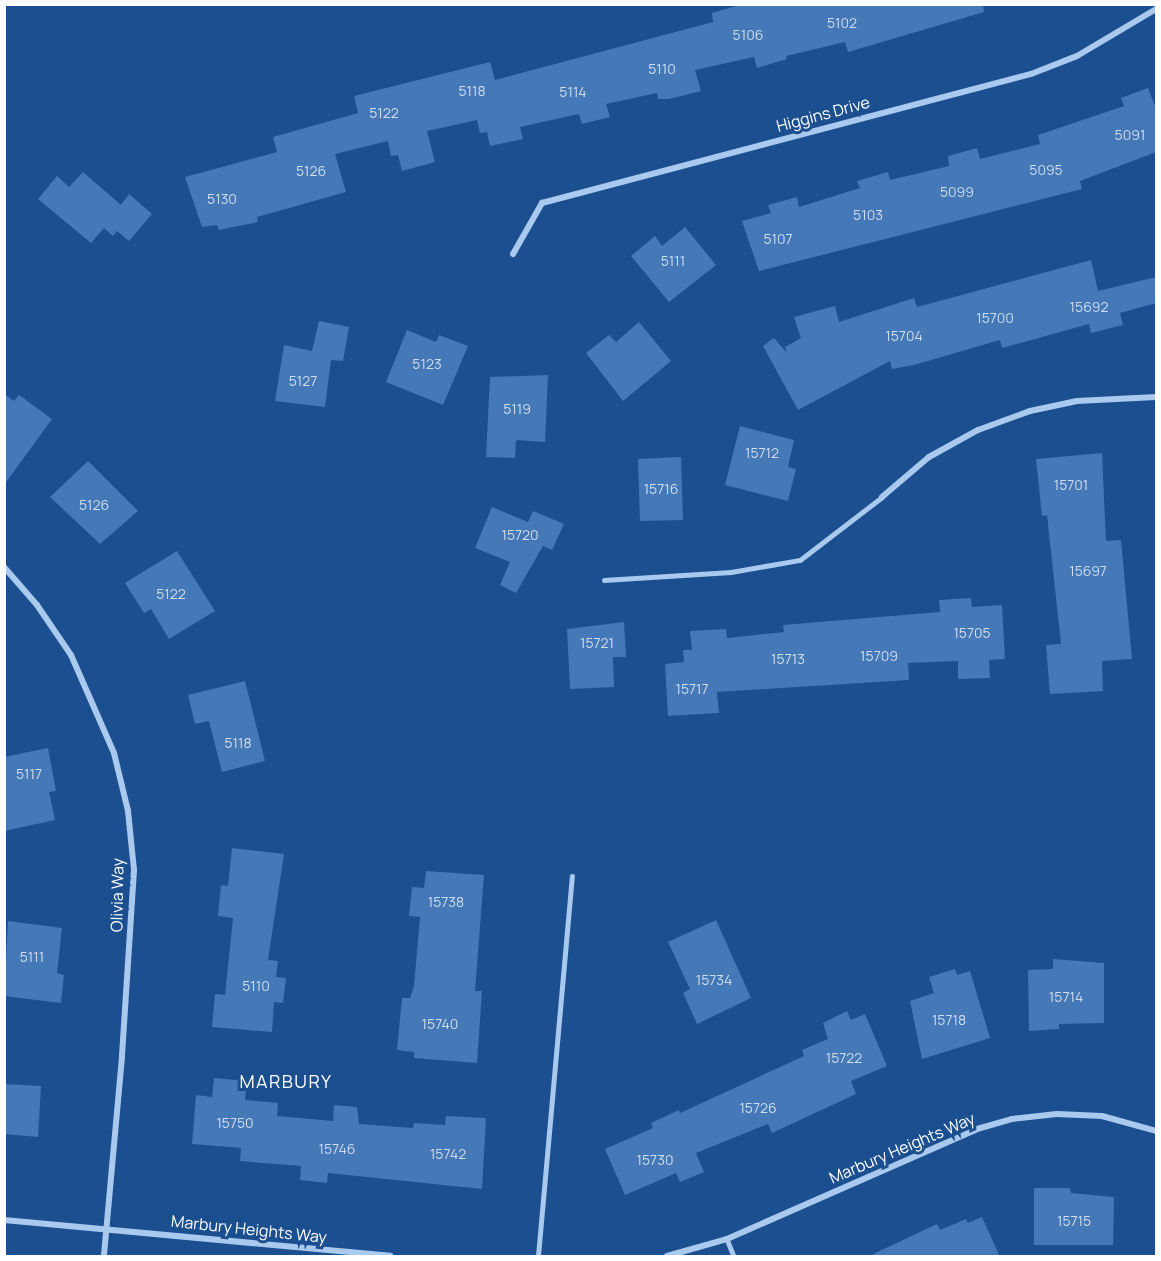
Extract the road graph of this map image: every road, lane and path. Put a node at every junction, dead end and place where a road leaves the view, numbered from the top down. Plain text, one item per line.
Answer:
1 (1156, 9) edge
2 (513, 254) dead end
3 (1156, 397) edge
4 (882, 497) joint
5 (4, 567) edge
6 (604, 580) dead end
7 (572, 877) dead end
8 (1156, 1131) edge
9 (4, 1220) edge
10 (106, 1228) junction
11 (727, 1239) junction
12 (104, 1257) edge
13 (390, 1257) edge
14 (538, 1257) edge
15 (667, 1257) edge
16 (734, 1257) edge

1 - 2 street, Higgins Drive
3 - 4 street
4 - 6 lane
5 - 10 street, Olivia Way
7 - 14 lane
8 - 11 street, Marbury Heights Way
9 - 10 street, Marbury Heights Way
10 - 12 street, Olivia Way
10 - 13 street, Marbury Heights Way
11 - 15 street, Marbury Heights Way
11 - 16 lane

